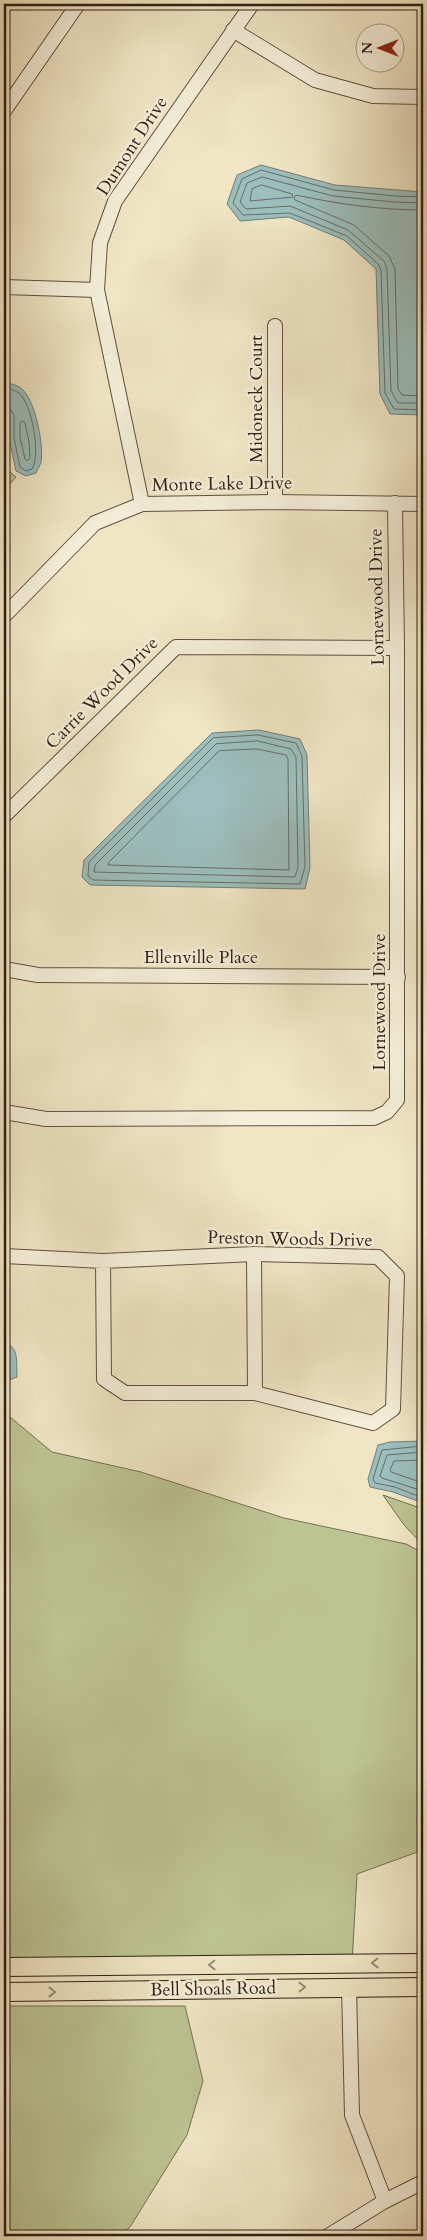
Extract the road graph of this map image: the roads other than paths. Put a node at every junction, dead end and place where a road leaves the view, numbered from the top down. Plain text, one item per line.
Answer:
1 (78, 4) edge
2 (252, 4) edge
3 (233, 30) junction
4 (423, 97) edge
5 (4, 111) edge
6 (4, 287) edge
7 (97, 290) junction
8 (275, 326) dead end
9 (275, 502) junction
10 (395, 503) junction
11 (142, 504) junction
12 (423, 504) edge
13 (4, 616) edge
14 (397, 648) junction
15 (4, 816) edge
16 (4, 969) edge
17 (398, 977) junction
18 (4, 1112) edge
19 (254, 1254) junction
20 (4, 1256) edge
21 (103, 1261) junction
22 (254, 1392) junction
23 (423, 1963) edge
24 (4, 1967) edge
25 (349, 1987) junction
26 (423, 1987) edge
27 (4, 1992) edge
28 (423, 2182) edge
29 (385, 2201) junction
30 (328, 2236) edge

1 - 5 street
2 - 3 street, Dumont Drive
3 - 4 street
3 - 7 street, Dumont Drive
6 - 7 street
7 - 11 street, Dumont Drive
8 - 9 street, Midoneck Court
9 - 10 street, Monte Lake Drive
9 - 11 street, Monte Lake Drive
10 - 12 street, Monte Lake Drive
10 - 14 street, Lornewood Drive
11 - 13 street, Monte Lake Drive
14 - 15 street, Carrie Wood Drive
14 - 17 street, Lornewood Drive
16 - 17 street, Ellenville Place
17 - 18 street, Lornewood Drive
19 - 21 street, Preston Woods Drive
19 - 22 street
19 - 22 street, Preston Woods Drive
20 - 21 street, Preston Woods Drive
21 - 22 street, Preston Woods Drive
23 -> 24 main road, Bell Shoals Road
25 - 26 main road, Bell Shoals Road
27 -> 25 main road, Bell Shoals Road
25 - 29 street
28 - 29 street
29 - 30 street

